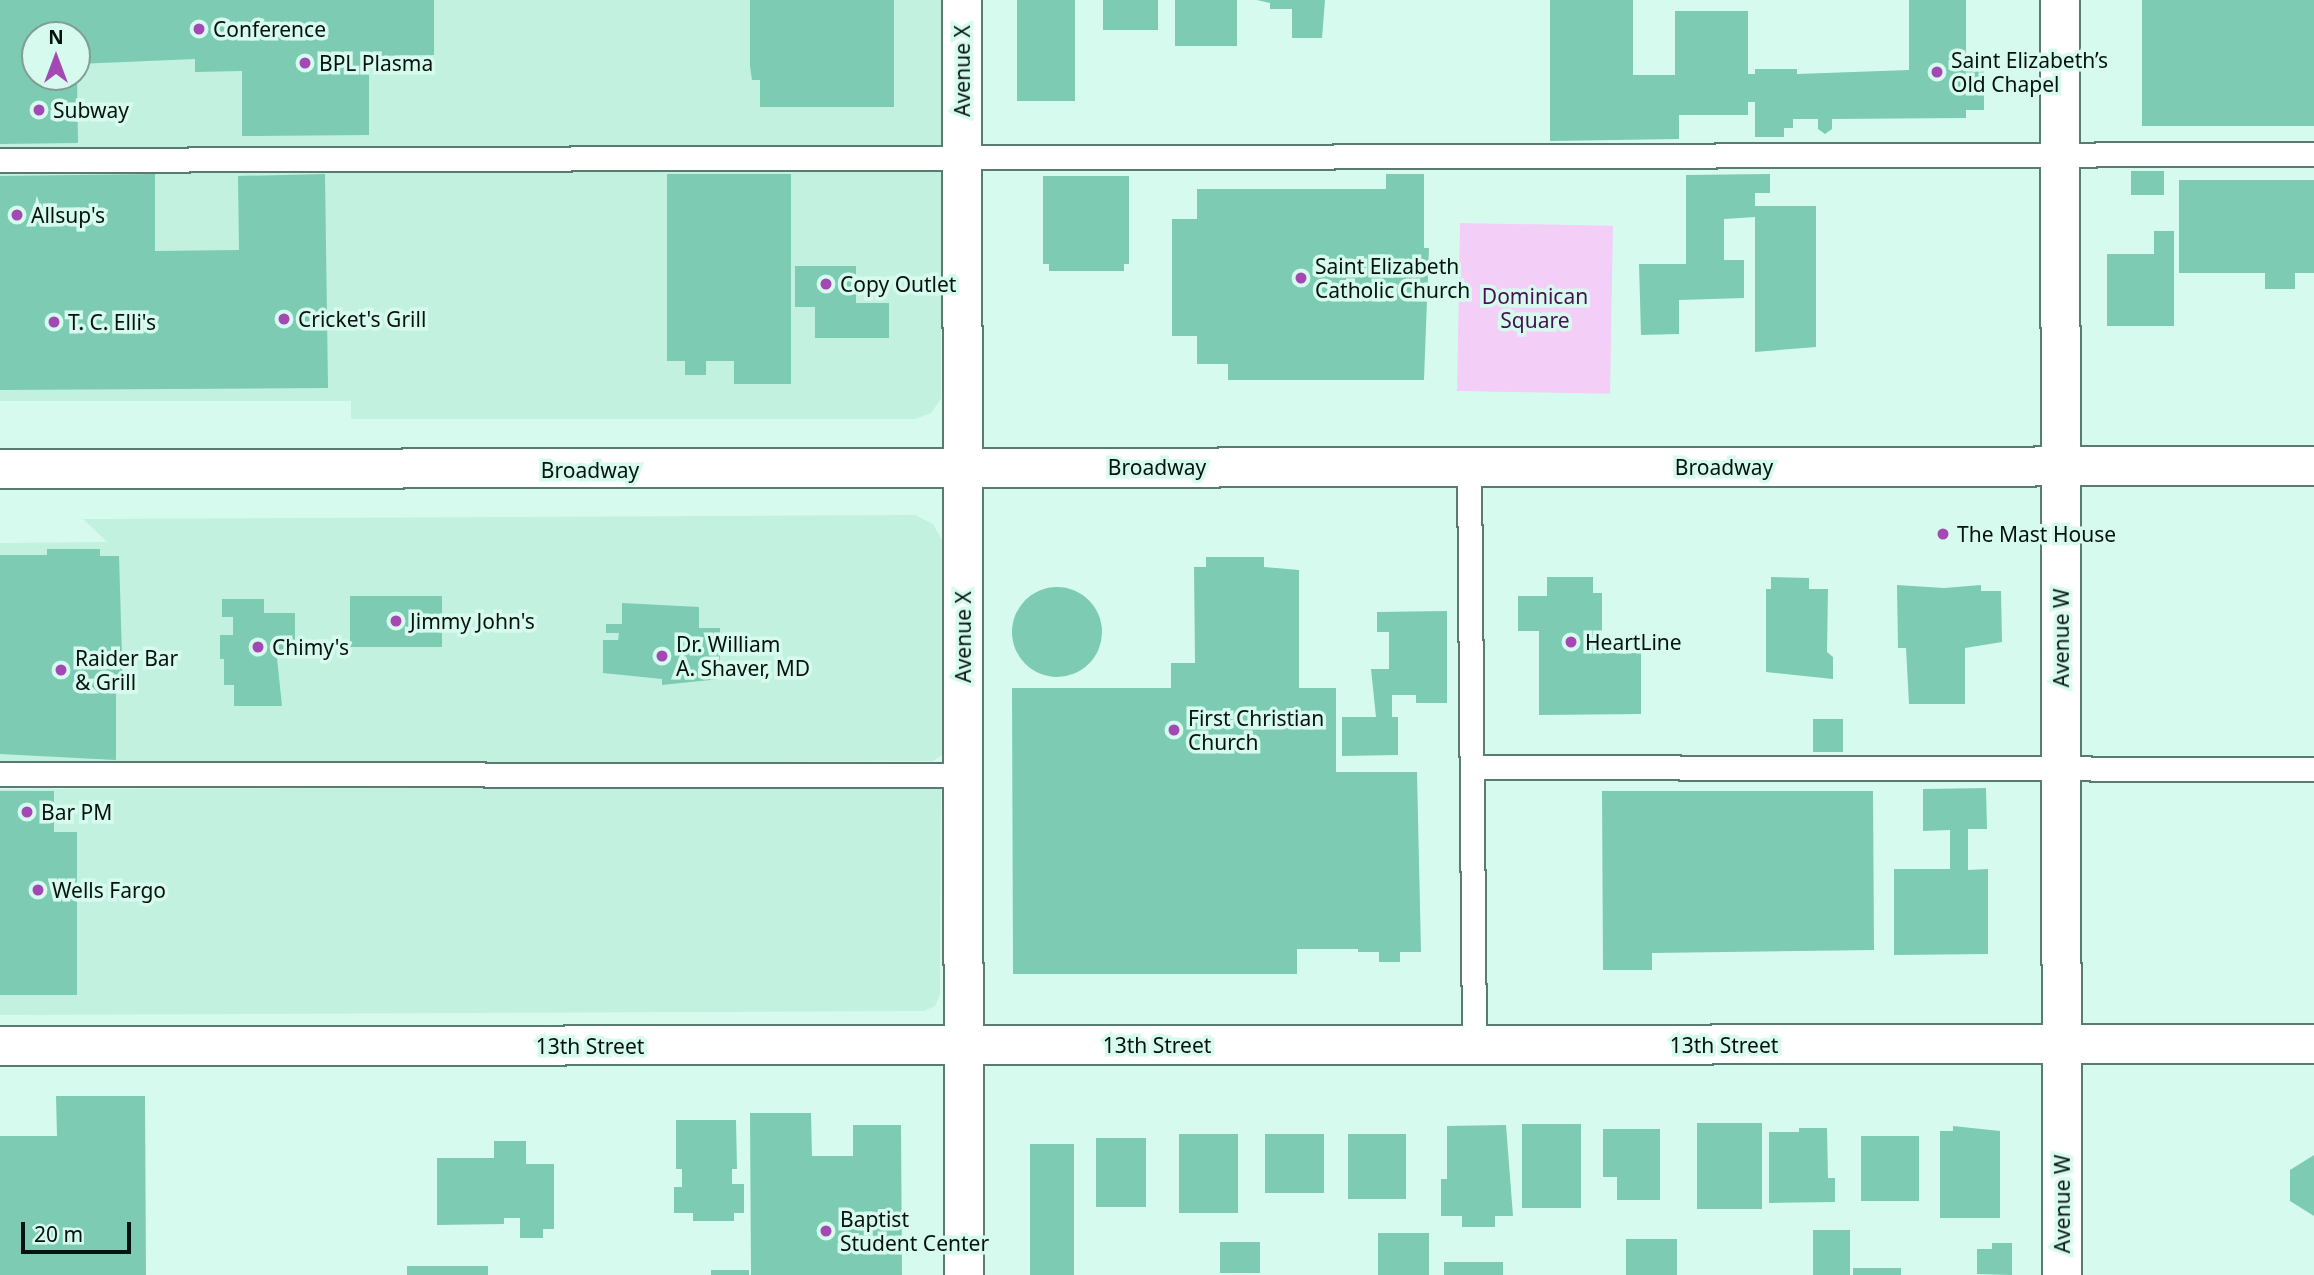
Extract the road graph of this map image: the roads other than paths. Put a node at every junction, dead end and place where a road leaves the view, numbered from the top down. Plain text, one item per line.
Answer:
1 (962, 0) edge
2 (2060, 0) edge
3 (2314, 154) edge
4 (962, 155) junction
5 (2060, 156) junction
6 (0, 160) edge
7 (2061, 466) junction
8 (2314, 466) edge
9 (1469, 467) junction
10 (963, 468) junction
11 (0, 469) edge
12 (1474, 766) junction
13 (2314, 769) edge
14 (2061, 771) junction
15 (0, 774) edge
16 (964, 775) junction
17 (2314, 1044) edge
18 (964, 1045) junction
19 (1474, 1045) junction
20 (2061, 1045) junction
21 (0, 1046) edge
22 (964, 1275) edge
23 (2062, 1275) edge

1 - 4 street, Avenue X
2 - 5 street, Avenue W
3 - 5 lane
4 - 5 lane
4 - 6 lane
4 - 10 street, Avenue X
5 - 7 street, Avenue W
7 - 8 street, Broadway
7 - 9 street, Broadway
7 - 14 street, Avenue W
9 - 10 street, Broadway
9 - 12 lane
10 - 11 street, Broadway
10 - 16 street, Avenue X
12 - 14 lane
12 - 19 lane
13 - 14 lane
14 - 20 street, Avenue W
15 - 16 lane
16 - 18 street, Avenue X
17 - 20 street, 13th Street
18 - 19 street, 13th Street
18 - 21 street, 13th Street
18 - 22 street, Avenue X
19 - 20 street, 13th Street
20 - 23 street, Avenue W

